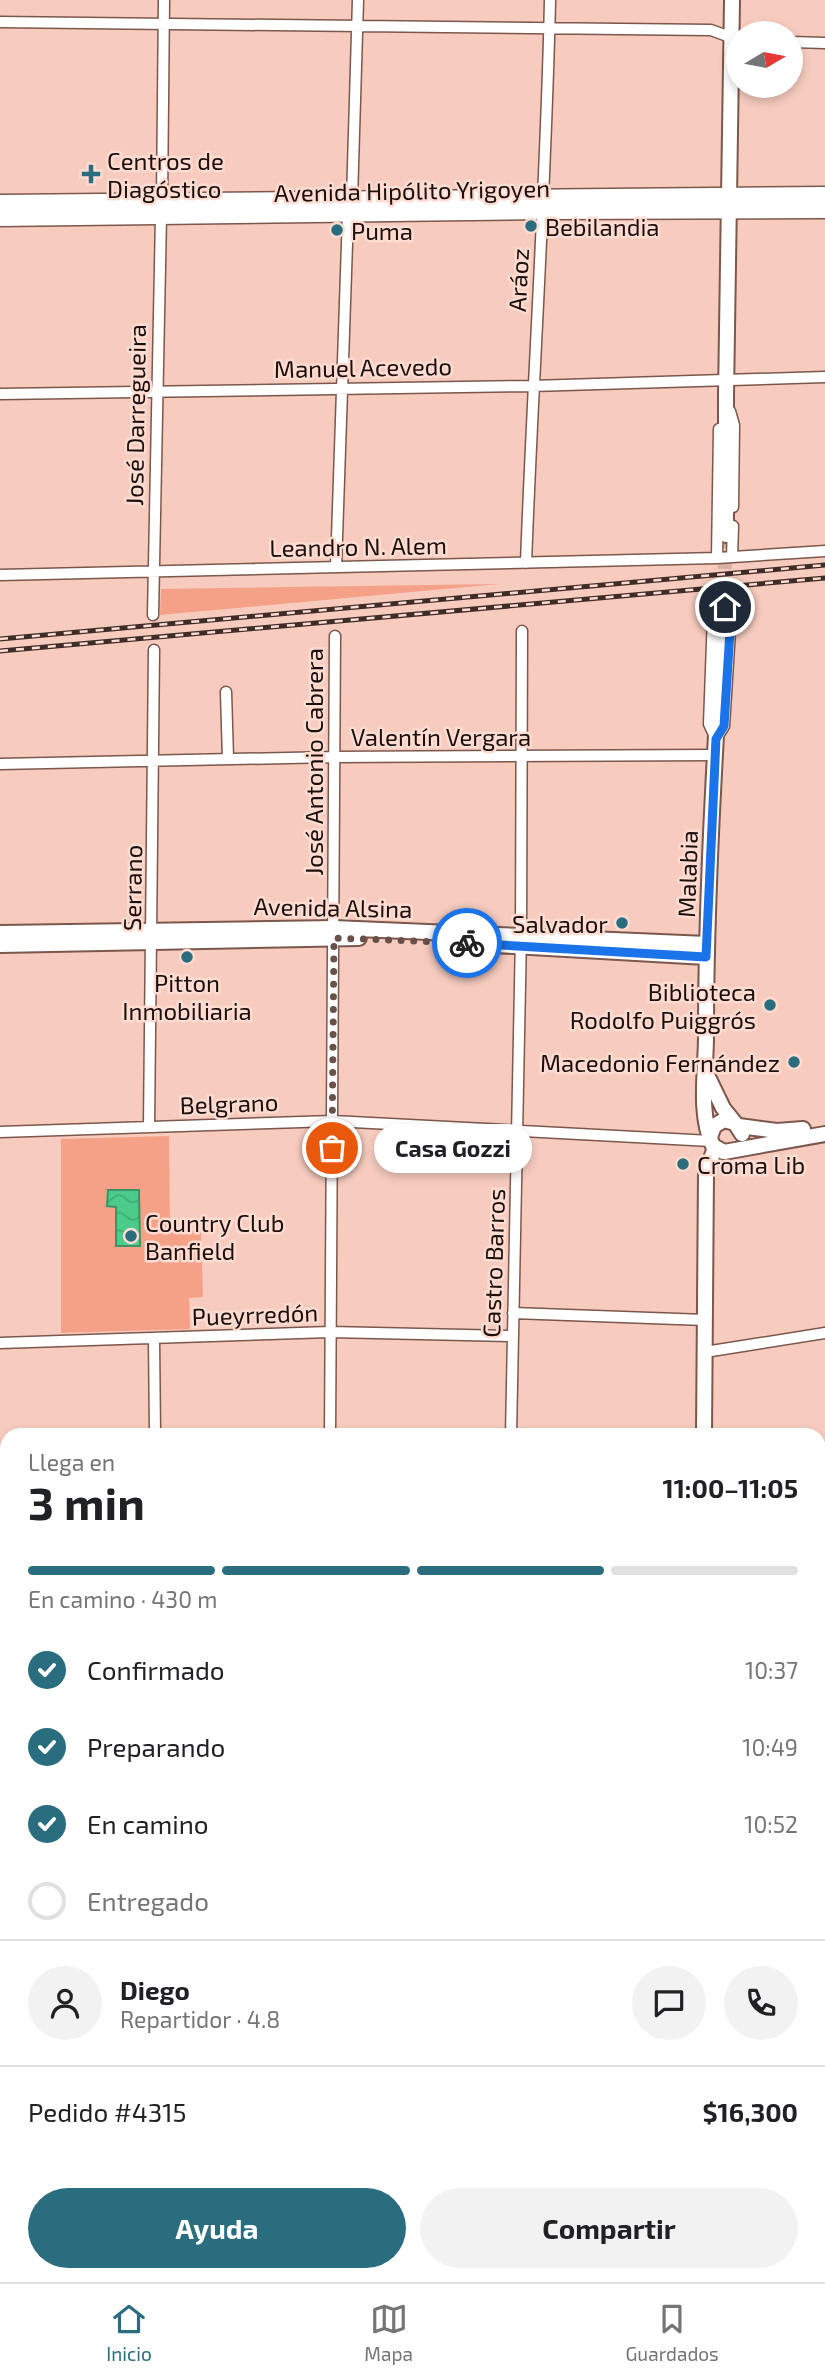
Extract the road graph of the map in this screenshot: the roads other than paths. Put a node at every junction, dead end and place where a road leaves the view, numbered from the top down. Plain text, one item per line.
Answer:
1 (164, 0) edge
2 (358, 0) edge
3 (550, 0) edge
4 (732, 0) edge
5 (734, 21) edge
6 (0, 22) edge
7 (164, 24) junction
8 (357, 26) junction
9 (549, 28) junction
10 (726, 36) edge
11 (803, 42) edge
12 (825, 43) edge
13 (733, 98) edge
14 (825, 195) edge
15 (0, 203) edge
16 (729, 203) junction
17 (543, 204) junction
18 (350, 207) junction
19 (162, 208) junction
20 (825, 210) edge
21 (0, 218) edge
22 (825, 377) edge
23 (726, 379) junction
24 (533, 386) junction
25 (342, 388) junction
26 (156, 392) junction
27 (0, 394) edge
28 (726, 396) junction
29 (726, 536) tunnel mouth
30 (825, 551) edge
31 (732, 557) junction
32 (717, 558) junction
33 (526, 563) junction
34 (336, 567) junction
35 (153, 572) junction
36 (0, 575) edge
37 (723, 611) tunnel mouth
38 (153, 615) dead end
39 (522, 631) dead end
40 (335, 636) dead end
41 (154, 650) dead end
42 (226, 692) dead end
43 (716, 739) junction
44 (715, 755) junction
45 (523, 756) junction
46 (333, 757) junction
47 (228, 759) junction
48 (154, 761) junction
49 (0, 764) edge
50 (0, 933) edge
51 (334, 933) junction
52 (152, 935) junction
53 (521, 941) junction
54 (0, 944) edge
55 (706, 950) junction
56 (706, 1073) junction
57 (333, 1121) junction
58 (737, 1124) junction
59 (825, 1125) edge
60 (149, 1126) junction
61 (0, 1132) edge
62 (518, 1132) junction
63 (825, 1134) edge
64 (712, 1142) junction
65 (738, 1148) junction
66 (513, 1313) junction
67 (705, 1321) junction
68 (330, 1332) junction
69 (825, 1333) edge
70 (512, 1336) junction
71 (154, 1339) junction
72 (0, 1343) edge
73 (705, 1352) junction
74 (155, 1428) edge
75 (330, 1428) edge
76 (511, 1428) edge
77 (704, 1428) edge

1 - 7 street, José Darregueira
2 - 8 street
3 - 9 street, Aráoz
4 - 5 main road
6 - 7 street
7 - 8 street
7 - 19 street, José Darregueira
8 - 9 street
8 - 18 street
9 - 10 street
9 - 17 street, Aráoz
11 - 12 street
13 - 16 main road
14 - 16 main road, Avenida Hipólito Yrigoyen
15 - 19 main road, Avenida Hipólito Yrigoyen
16 - 17 main road, Avenida Hipólito Yrigoyen
16 - 20 main road, Avenida Hipólito Yrigoyen
16 - 23 main road
17 - 18 main road, Avenida Hipólito Yrigoyen
17 - 24 street, Aráoz
18 - 19 main road, Avenida Hipólito Yrigoyen
18 - 25 street
19 - 21 main road, Avenida Hipólito Yrigoyen
19 - 26 street, José Darregueira
22 - 23 street, Manuel Acevedo
23 - 24 street, Manuel Acevedo
23 - 28 main road
24 - 25 street, Manuel Acevedo
24 - 33 street, Aráoz
25 - 26 street, Manuel Acevedo
25 - 34 street
26 - 27 street, Manuel Acevedo
26 - 35 street, José Darregueira
28 - 29 main road
28 - 31 street
28 - 32 street
30 - 31 street, Leandro N. Alem
31 - 32 street, Leandro N. Alem
32 - 33 street, Leandro N. Alem
33 - 34 street, Leandro N. Alem
34 - 35 street, Leandro N. Alem
35 - 36 street, Leandro N. Alem
35 - 38 street, José Darregueira
37 - 43 main road, Malabia
39 - 45 street, Castro Barros
40 - 46 street, José Antonio Cabrera
41 - 48 street, Serrano
42 - 47 street
43 - 43 street, Malabia
43 - 44 main road, Malabia
44 - 45 street, Valentín Vergara
44 - 55 main road, Malabia
45 - 46 street, Valentín Vergara
45 - 53 street, Castro Barros
46 - 47 street, Valentín Vergara
46 - 51 street, José Antonio Cabrera
47 - 48 street, Valentín Vergara
48 - 49 street, Valentín Vergara
48 - 52 street, Serrano
50 - 52 main road, Avenida Alsina
51 - 52 main road, Avenida Alsina
51 - 53 main road, Avenida Alsina
51 - 57 street, José Antonio Cabrera
52 - 54 main road, Avenida Alsina
52 - 60 street, Serrano
53 - 55 main road, Avenida Alsina
53 - 62 street, Castro Barros
55 - 56 main road, Malabia
56 - 58 main road
56 - 64 main road, Malabia
57 - 60 street, Belgrano
57 - 62 street, Belgrano
57 - 68 street, José Antonio Cabrera
58 - 59 main road
58 - 64 main road
58 - 65 main road
60 - 61 street, Belgrano
62 - 64 street, Belgrano
62 - 66 street, Castro Barros
63 - 65 main road
64 - 65 main road
64 - 67 main road, Malabia
66 - 67 street
66 - 70 street, Castro Barros
67 - 73 main road, Malabia
68 - 70 street, Pueyrredón
68 - 71 street, Pueyrredón
68 - 75 street, José Antonio Cabrera
69 - 73 street
70 - 76 street, Castro Barros
71 - 72 street, Pueyrredón
71 - 74 street
73 - 77 main road, Malabia

